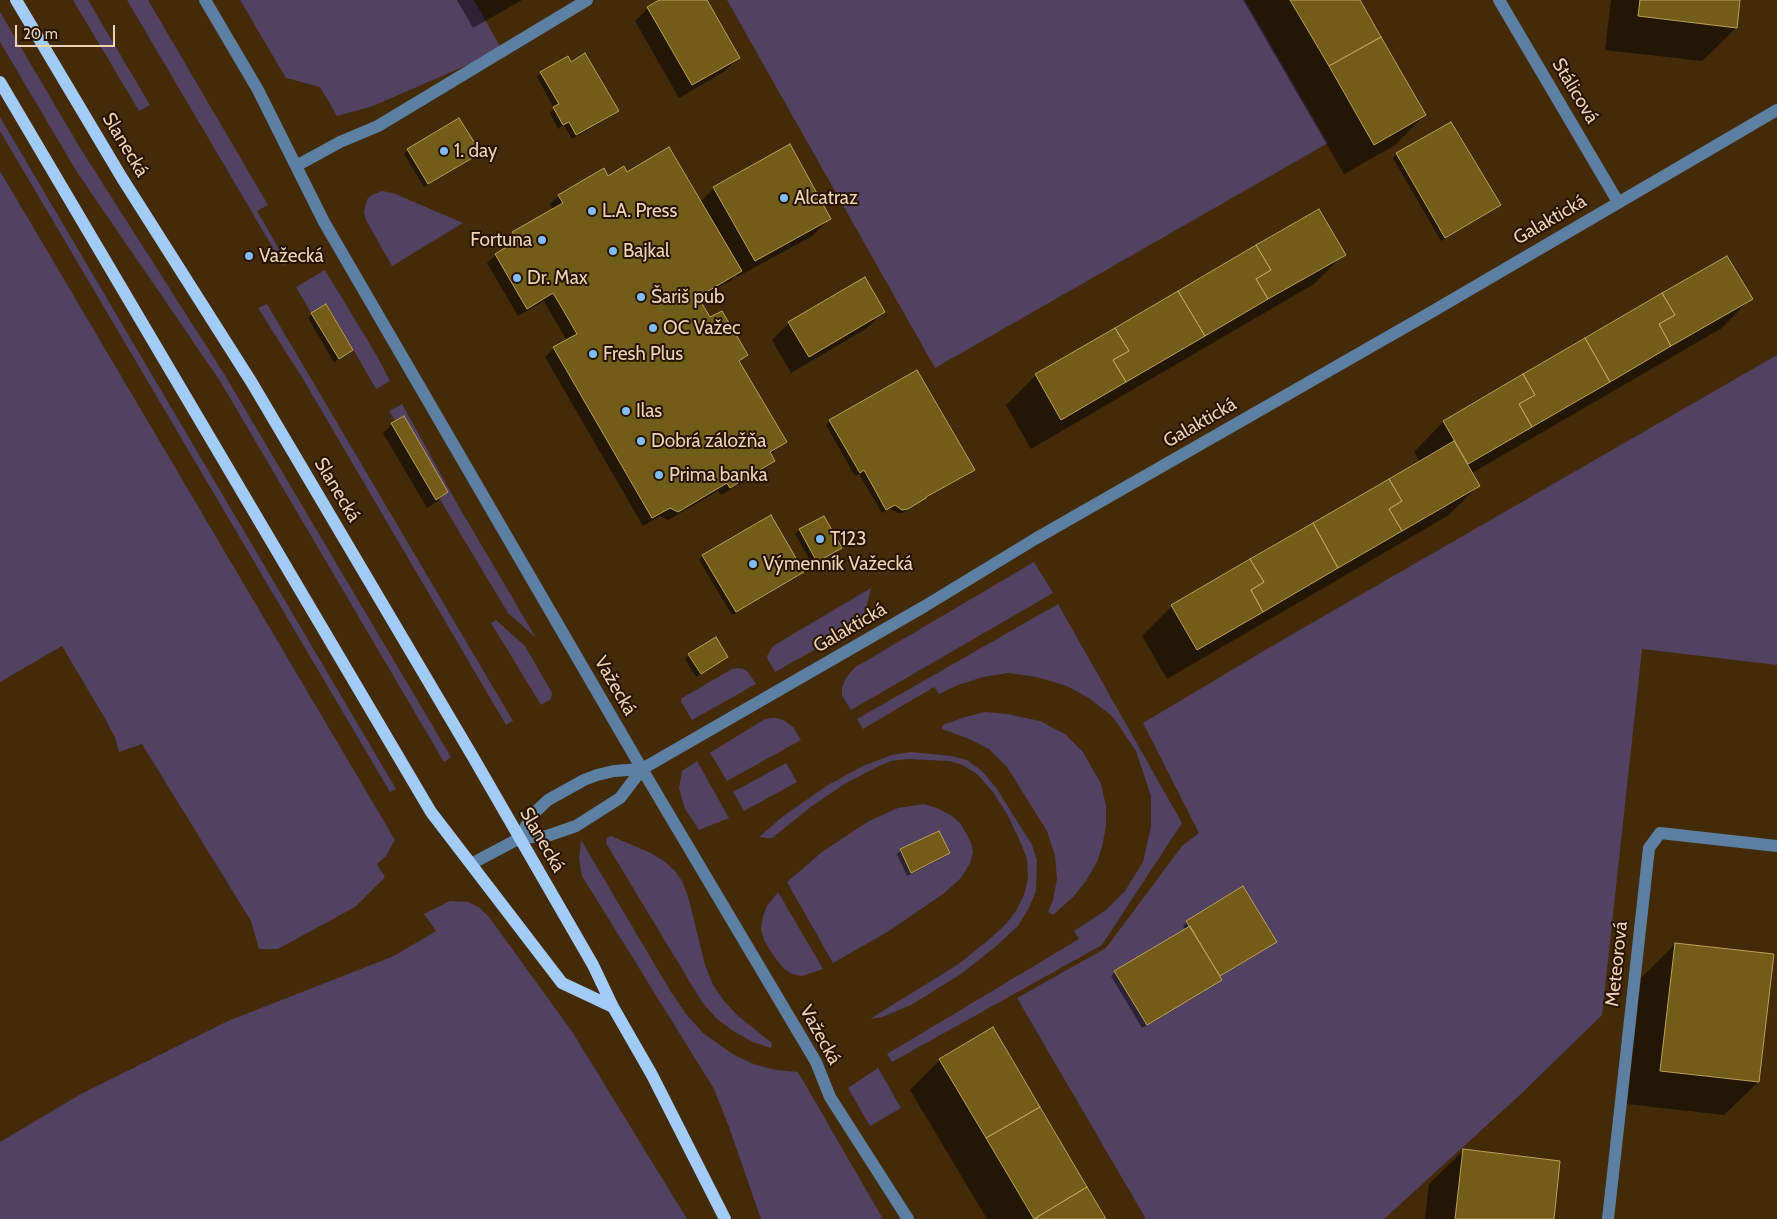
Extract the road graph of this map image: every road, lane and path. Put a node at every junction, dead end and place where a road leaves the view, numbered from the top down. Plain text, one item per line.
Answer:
1 (16, 0) edge
2 (205, 0) edge
3 (587, 0) edge
4 (1499, 0) edge
5 (0, 82) edge
6 (1777, 110) edge
7 (296, 166) junction
8 (1618, 202) junction
9 (642, 769) junction
10 (520, 838) junction
11 (1777, 846) edge
12 (470, 864) junction
13 (613, 1007) junction
14 (726, 1219) edge
15 (908, 1219) edge
16 (1608, 1219) edge

1 - 10 main road, Slanecká
2 - 7 street, Važecká
3 - 7 street
4 - 8 street, Stálicová
5 - 12 main road
6 - 8 street, Galaktická
7 - 9 street, Važecká
8 - 9 street, Galaktická
9 - 10 street, Galaktická
9 - 10 street, Galaktická
9 - 15 street, Važecká
10 - 12 street, Galaktická
10 - 13 main road, Slanecká
11 - 16 street, Meteorová
12 - 13 main road
13 - 14 main road, Slanecká

